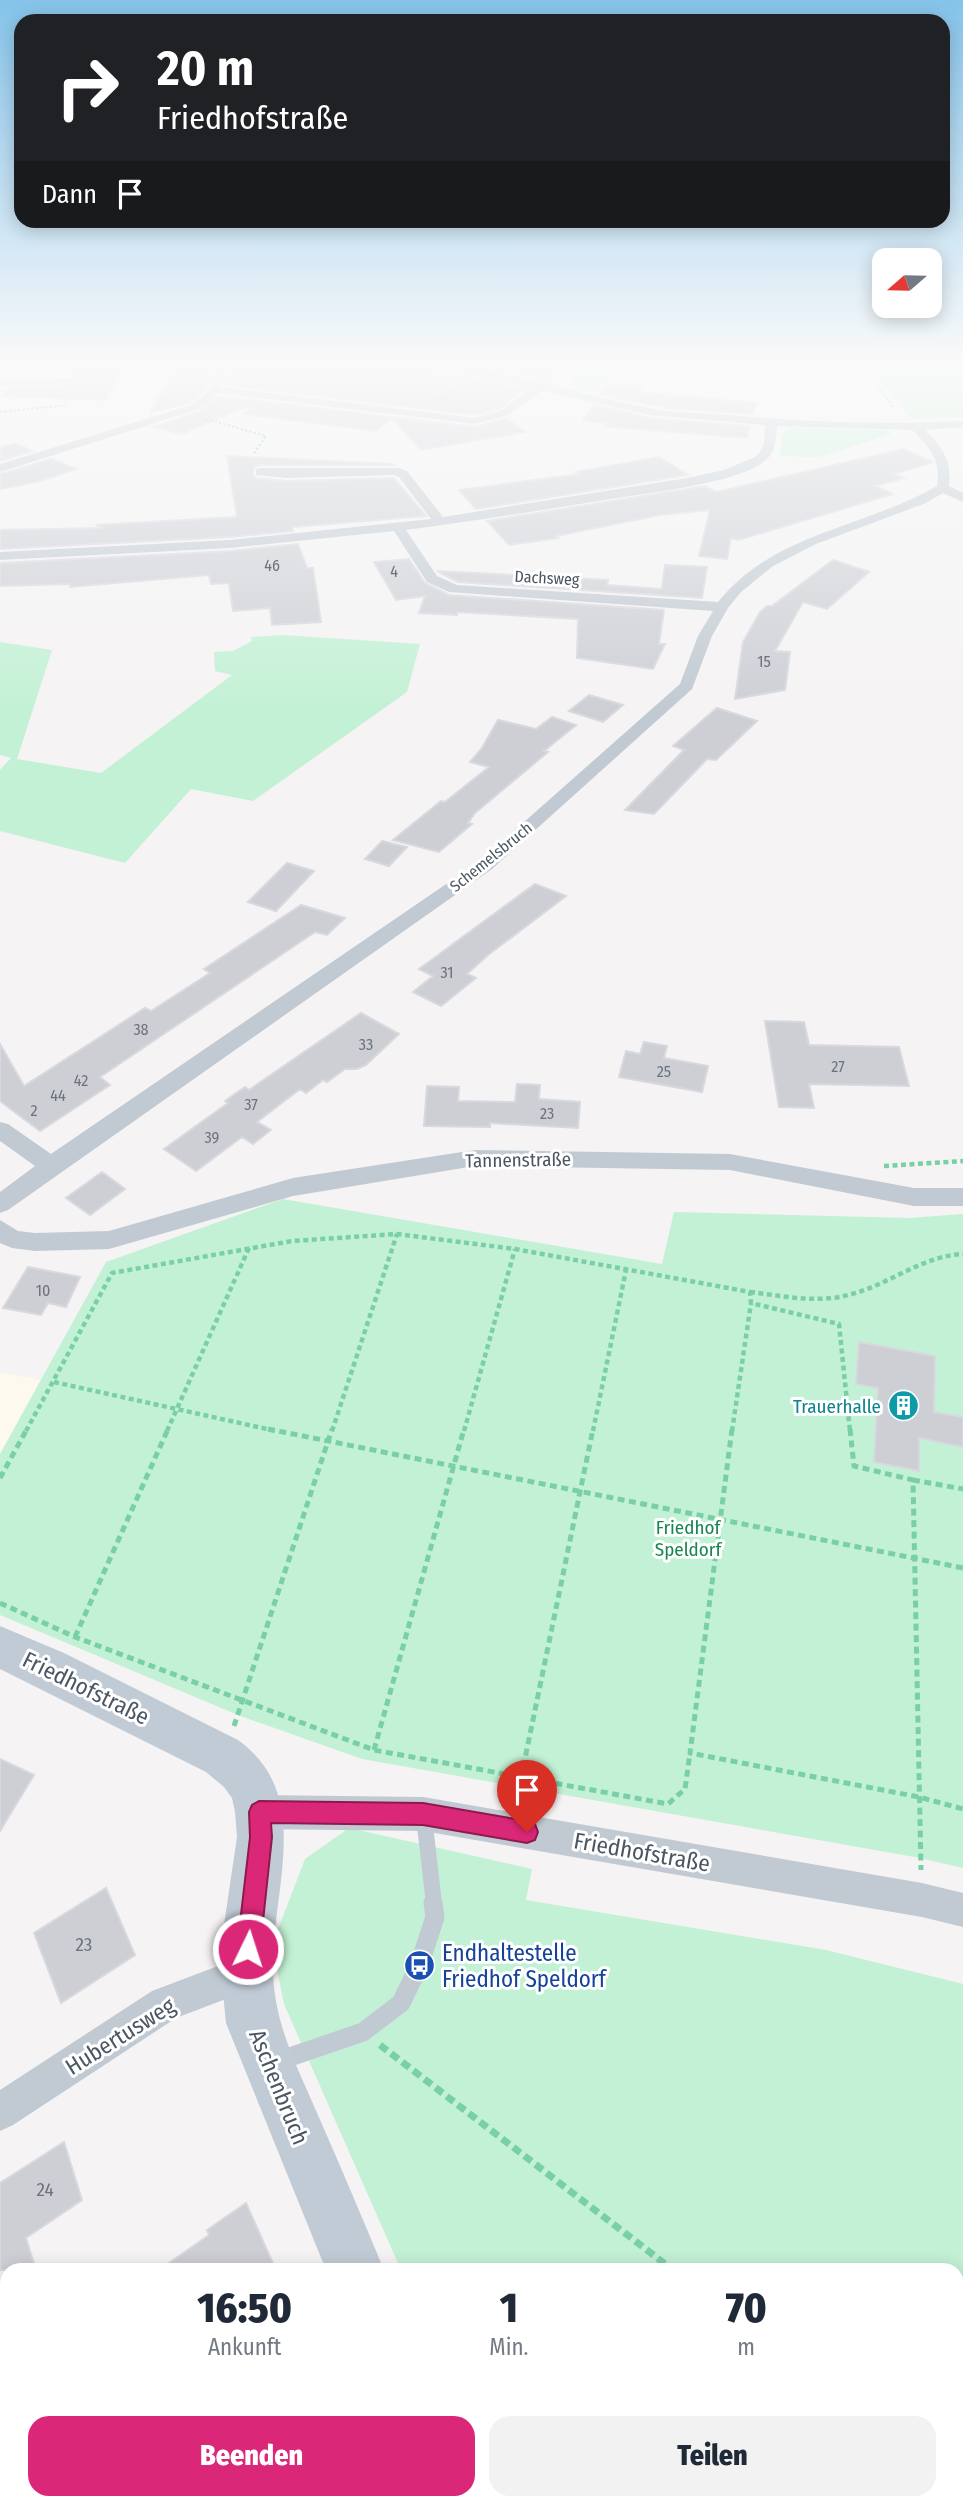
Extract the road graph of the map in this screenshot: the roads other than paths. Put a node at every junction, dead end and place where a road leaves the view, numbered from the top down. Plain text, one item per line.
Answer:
1 (406, 478) edge
2 (697, 478) edge
3 (945, 478) edge
4 (943, 488) junction
5 (963, 498) edge
6 (441, 523) junction
7 (399, 528) junction
8 (0, 556) edge
9 (722, 607) junction
10 (0, 1130) edge
11 (51, 1166) junction
12 (963, 1197) edge
13 (0, 1204) edge
14 (0, 1228) edge
15 (0, 1647) edge
16 (259, 1812) junction
17 (423, 1814) junction
18 (963, 1910) edge
19 (247, 1973) junction
20 (267, 2064) junction
21 (0, 2112) edge
22 (352, 2263) edge

1 - 6 street
2 - 6 street
3 - 4 street
4 - 5 street
4 - 9 street, Schemelsbruch
6 - 7 street
7 - 8 street
7 - 9 street, Dachsweg
9 - 11 street, Schemelsbruch
10 - 11 street
11 - 13 street, Schemelsbruch
12 - 14 street, Tannenstraße
15 - 16 street, Friedhofstraße
16 - 17 street, Friedhofstraße
16 - 19 street, Aschenbruch
17 - 18 street, Friedhofstraße
17 - 20 lane
19 - 20 street, Aschenbruch
19 - 21 street, Hubertusweg
20 - 22 street, Aschenbruch

